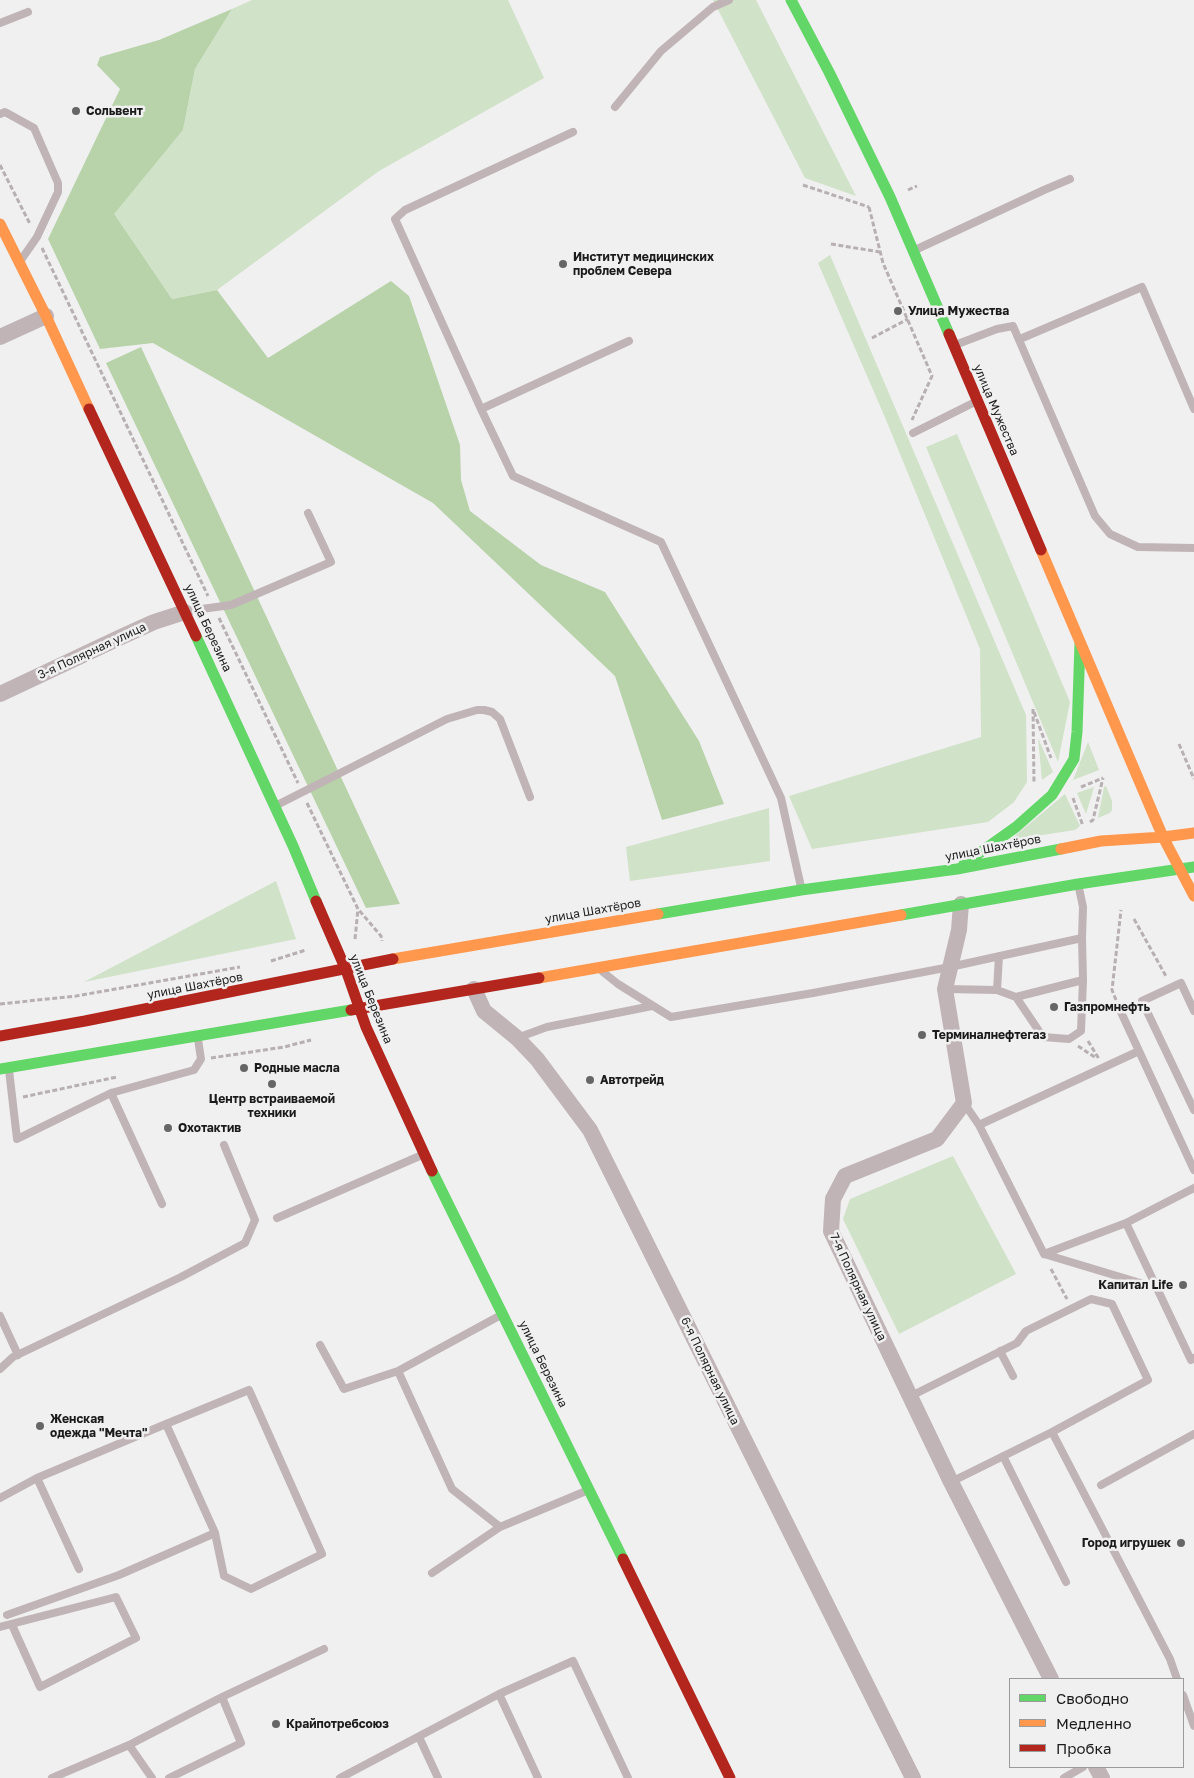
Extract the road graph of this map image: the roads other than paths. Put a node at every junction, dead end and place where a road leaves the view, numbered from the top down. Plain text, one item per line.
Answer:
1 (729, 0) edge
2 (791, 0) edge
3 (28, 12) dead end
4 (0, 23) edge
5 (615, 107) dead end
6 (0, 114) edge
7 (573, 132) dead end
8 (1070, 179) dead end
9 (0, 224) edge
10 (914, 251) junction
11 (20, 262) junction
12 (46, 316) junction
13 (0, 337) edge
14 (1020, 339) junction
15 (629, 341) dead end
16 (954, 345) junction
17 (977, 401) junction
18 (481, 409) junction
19 (1194, 409) edge
20 (911, 429) road end
21 (308, 513) dead end
22 (1194, 548) edge
23 (185, 612) junction
24 (1080, 643) junction
25 (0, 694) edge
26 (530, 797) dead end
27 (274, 806) junction
28 (1194, 833) edge
29 (1163, 837) junction
30 (1194, 867) edge
31 (957, 869) junction
32 (1179, 870) junction
33 (1078, 884) junction
34 (801, 890) junction
35 (1194, 896) edge
36 (961, 904) junction
37 (1082, 938) junction
38 (999, 956) junction
39 (597, 967) junction
40 (950, 967) junction
41 (346, 970) junction
42 (1083, 980) junction
43 (474, 989) junction
44 (944, 989) junction
45 (997, 990) junction
46 (1016, 997) junction
47 (652, 1006) junction
48 (359, 1009) junction
49 (1120, 1010) road end
50 (1194, 1011) edge
51 (0, 1036) edge
52 (198, 1037) junction
53 (518, 1038) junction
54 (1140, 1051) junction
55 (4, 1069) edge
56 (111, 1094) junction
57 (964, 1103) junction
58 (1194, 1110) edge
59 (979, 1125) junction
60 (224, 1145) dead end
61 (424, 1154) junction
62 (1194, 1170) edge
63 (1194, 1188) edge
64 (162, 1204) dead end
65 (277, 1218) dead end
66 (1126, 1223) junction
67 (1044, 1254) junction
68 (1157, 1288) junction
69 (503, 1314) junction
70 (0, 1316) edge
71 (320, 1346) dead end
72 (1000, 1351) junction
73 (18, 1354) junction
74 (1194, 1358) edge
75 (0, 1369) edge
76 (398, 1371) junction
77 (1013, 1376) dead end
78 (909, 1397) junction
79 (166, 1424) junction
80 (1052, 1432) junction
81 (1194, 1434) edge
82 (1003, 1456) junction
83 (37, 1478) junction
84 (951, 1482) junction
85 (1101, 1485) dead end
86 (588, 1490) junction
87 (0, 1498) edge
88 (500, 1527) junction
89 (215, 1533) junction
90 (79, 1569) dead end
91 (432, 1573) dead end
92 (1066, 1582) dead end
93 (7, 1615) dead end
94 (12, 1625) junction
95 (0, 1628) edge
96 (324, 1648) dead end
97 (1050, 1678) edge
98 (1177, 1678) edge
99 (499, 1694) junction
100 (222, 1697) junction
101 (1184, 1697) edge
102 (1194, 1726) edge
103 (419, 1737) junction
104 (129, 1745) junction
105 (1081, 1768) edge
106 (52, 1778) edge
107 (152, 1778) edge
108 (169, 1778) edge
109 (340, 1778) edge
110 (438, 1778) edge
111 (538, 1778) edge
112 (628, 1778) edge
113 (730, 1778) edge
114 (913, 1778) edge
115 (1064, 1778) edge

1 - 5 lane
2 - 10 main road, улица Мужества
3 - 4 lane
6 - 11 lane
7 - 18 lane
8 - 10 lane
9 - 11 main road, улица Березина
10 - 16 main road, улица Мужества
11 - 12 main road, улица Березина
12 - 13 street
12 - 23 main road, улица Березина
14 - 16 lane
14 - 19 lane
14 - 22 lane
15 - 18 lane
16 - 17 main road, улица Мужества
17 - 20 lane
17 - 24 main road, улица Мужества
18 - 34 lane
21 - 23 lane
23 - 25 street, 3-я Полярная улица
23 - 27 main road, улица Березина
24 - 29 main road, улица Мужества
24 - 31 main road
26 - 27 lane
27 - 41 main road, улица Березина
28 - 29 main road, улица Шахтёров
29 - 31 main road, улица Шахтёров
29 - 32 main road, улица Мужества
30 - 32 main road
31 - 34 main road, улица Шахтёров
32 - 33 main road
32 - 35 main road, улица Мужества
33 - 36 main road
33 - 37 lane
34 - 41 main road, улица Шахтёров
36 - 39 main road
36 - 40 street
37 - 38 lane
37 - 42 lane
38 - 40 lane
38 - 45 lane
39 - 43 main road
39 - 47 lane
40 - 44 street
40 - 47 lane
41 - 48 main road, улица Березина
41 - 51 main road, улица Шахтёров
42 - 46 lane
42 - 46 lane
43 - 48 main road
43 - 53 street, 6-я Полярная улица
44 - 45 lane
44 - 57 street
45 - 46 lane
47 - 53 lane
48 - 52 main road
48 - 61 main road, улица Березина
49 - 54 lane
50 - 58 lane
52 - 55 main road
52 - 56 lane
53 - 114 street, 6-я Полярная улица
54 - 59 lane
54 - 62 lane
55 - 56 lane
56 - 64 lane
57 - 59 lane
57 - 78 street, 7-я Полярная улица
59 - 67 lane
60 - 73 lane
61 - 65 lane
61 - 69 main road, улица Березина
63 - 66 lane
66 - 67 lane
66 - 68 lane
67 - 68 lane
68 - 74 lane
69 - 76 lane
69 - 86 main road, улица Березина
70 - 73 lane
71 - 76 lane
72 - 77 lane
72 - 78 lane
72 - 80 lane
73 - 75 lane
76 - 88 lane
78 - 84 street, 7-я Полярная улица
79 - 83 lane
79 - 89 lane
79 - 89 lane
80 - 82 lane
80 - 98 lane
81 - 85 lane
82 - 84 lane
82 - 92 lane
83 - 87 lane
83 - 90 lane
84 - 97 street, 7-я Полярная улица
86 - 88 lane
86 - 113 main road, улица Березина
88 - 91 lane
89 - 93 lane
94 - 94 lane
94 - 95 lane
96 - 100 lane
99 - 103 lane
99 - 111 lane
99 - 112 lane
100 - 104 lane
100 - 108 lane
101 - 102 lane
103 - 109 lane
103 - 110 lane
104 - 106 lane
104 - 107 lane
105 - 115 lane

